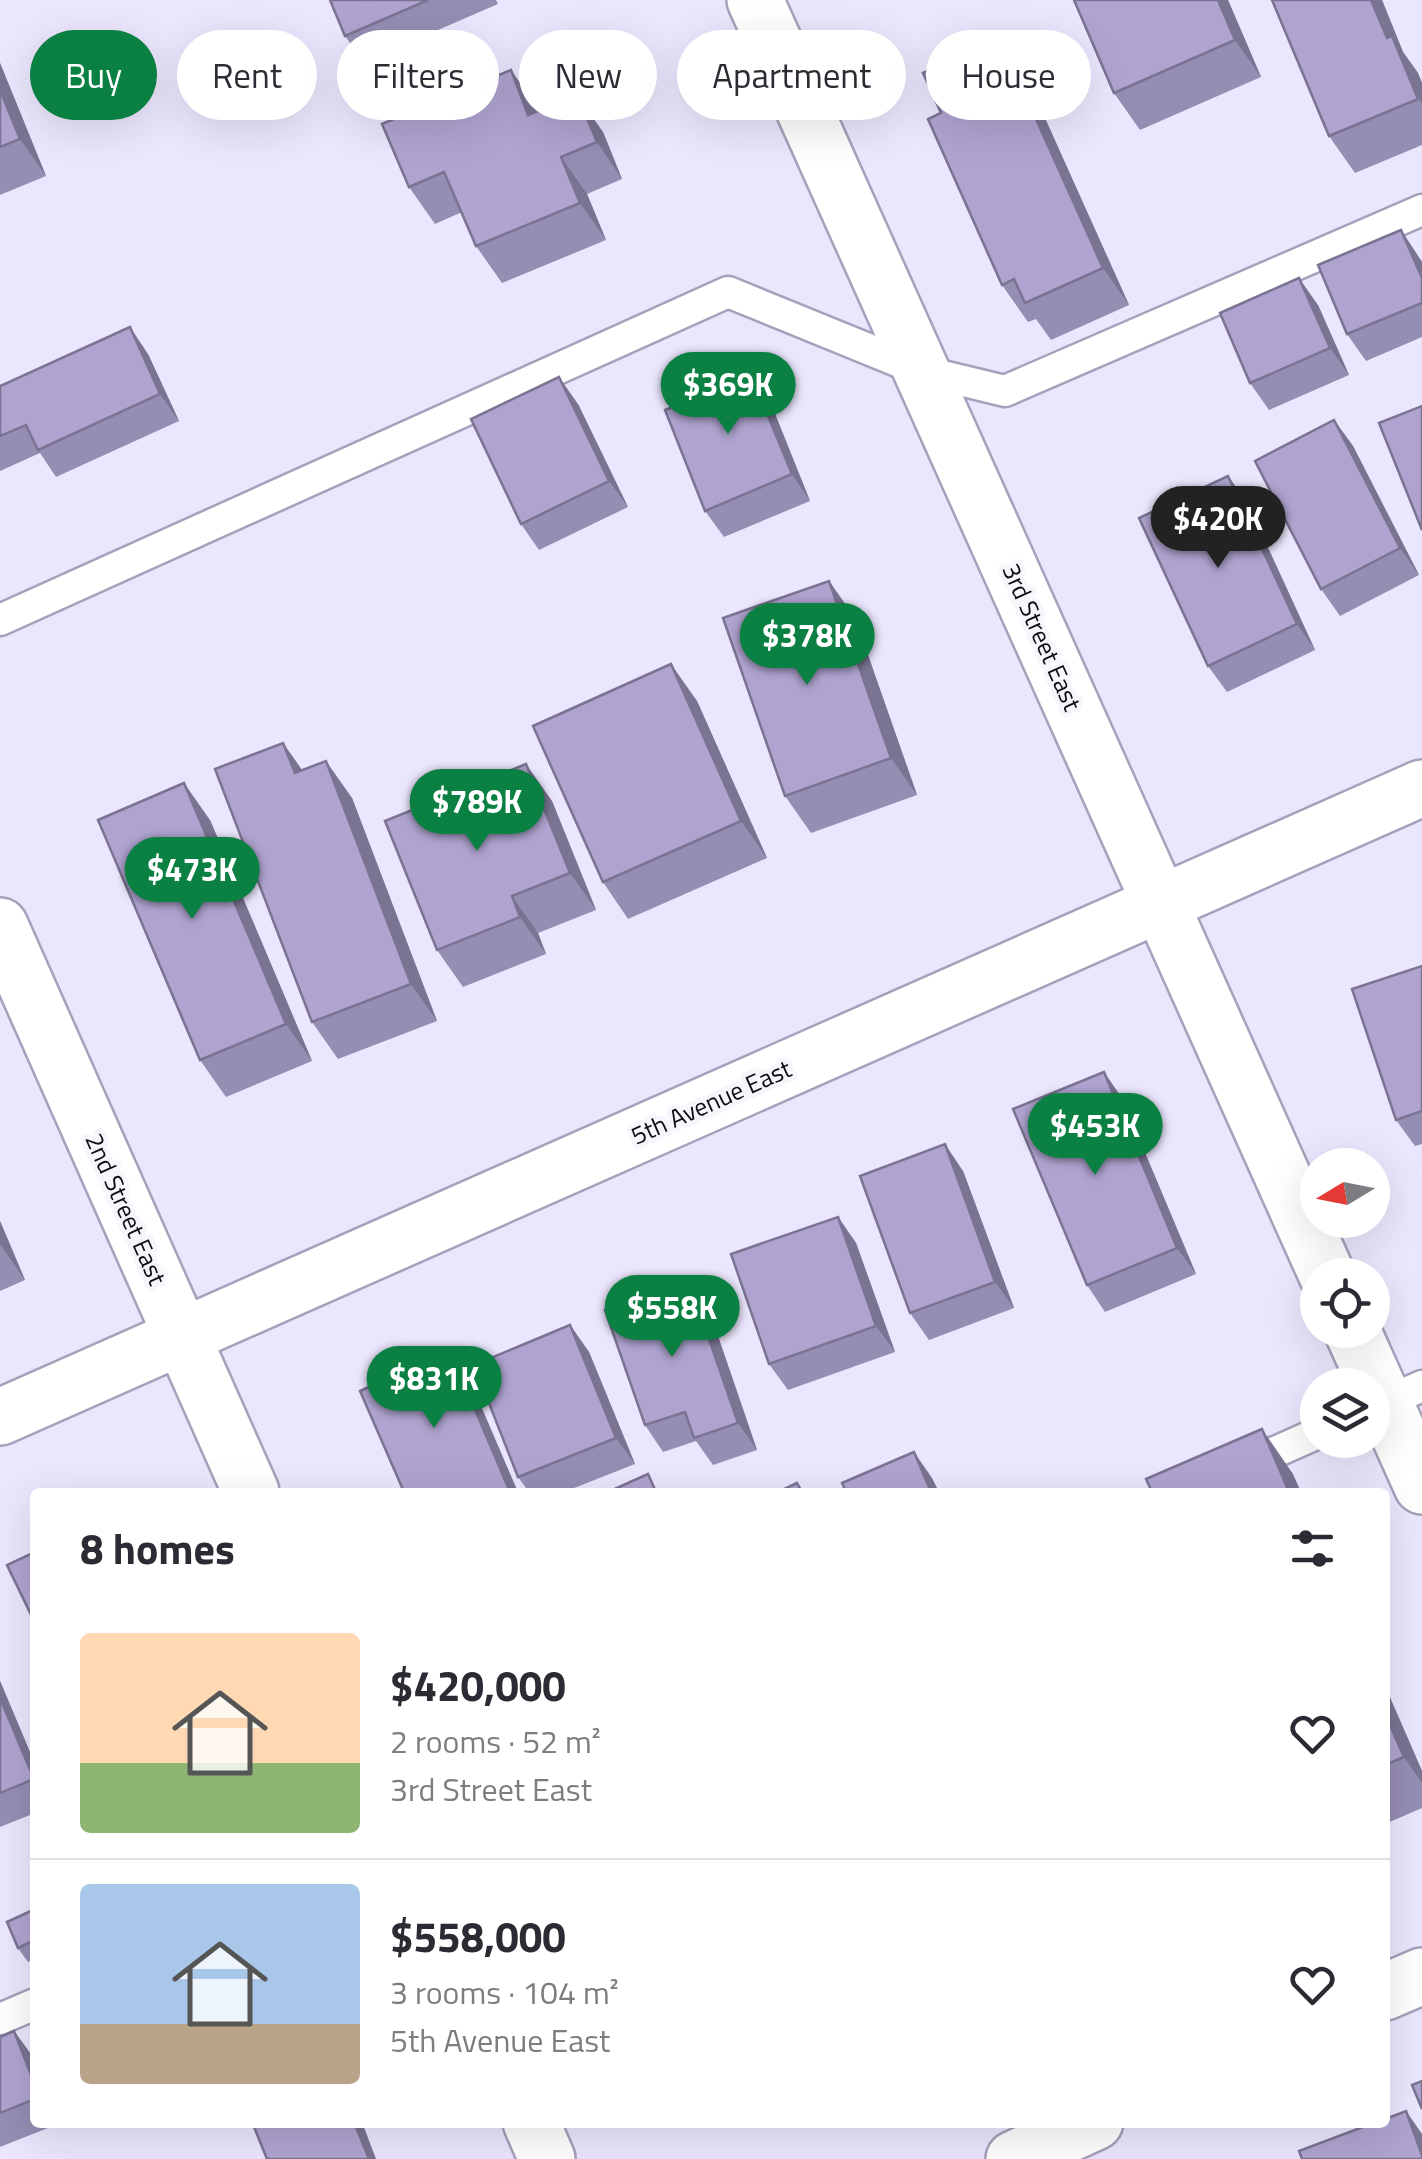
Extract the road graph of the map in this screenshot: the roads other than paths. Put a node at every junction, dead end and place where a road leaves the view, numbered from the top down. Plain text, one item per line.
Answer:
1 (755, 0) edge
2 (1422, 210) edge
3 (922, 371) junction
4 (0, 620) edge
5 (1422, 788) edge
6 (1161, 904) junction
7 (0, 926) edge
8 (1320, 1258) edge
9 (183, 1336) junction
10 (1363, 1348) edge
11 (1393, 1399) edge
12 (0, 1417) edge
13 (1300, 1441) edge
14 (1422, 1486) edge
15 (250, 1488) edge
16 (1195, 1488) edge
17 (1422, 1976) edge
18 (1390, 1990) edge
19 (30, 2006) edge
20 (0, 2019) edge
21 (534, 2128) edge
22 (1082, 2128) edge
23 (547, 2159) edge
24 (1014, 2159) edge

1 - 3 street, 3rd Street East
2 - 3 lane
3 - 4 lane
3 - 6 street, 3rd Street East
5 - 6 street, 5th Avenue East
6 - 8 street, 3rd Street East
6 - 9 street, 5th Avenue East
7 - 9 street, 2nd Street East
9 - 12 street, 5th Avenue East
9 - 15 street, 2nd Street East
10 - 11 street
11 - 14 street
13 - 16 lane
17 - 18 street
19 - 20 lane
21 - 23 street
22 - 24 street

